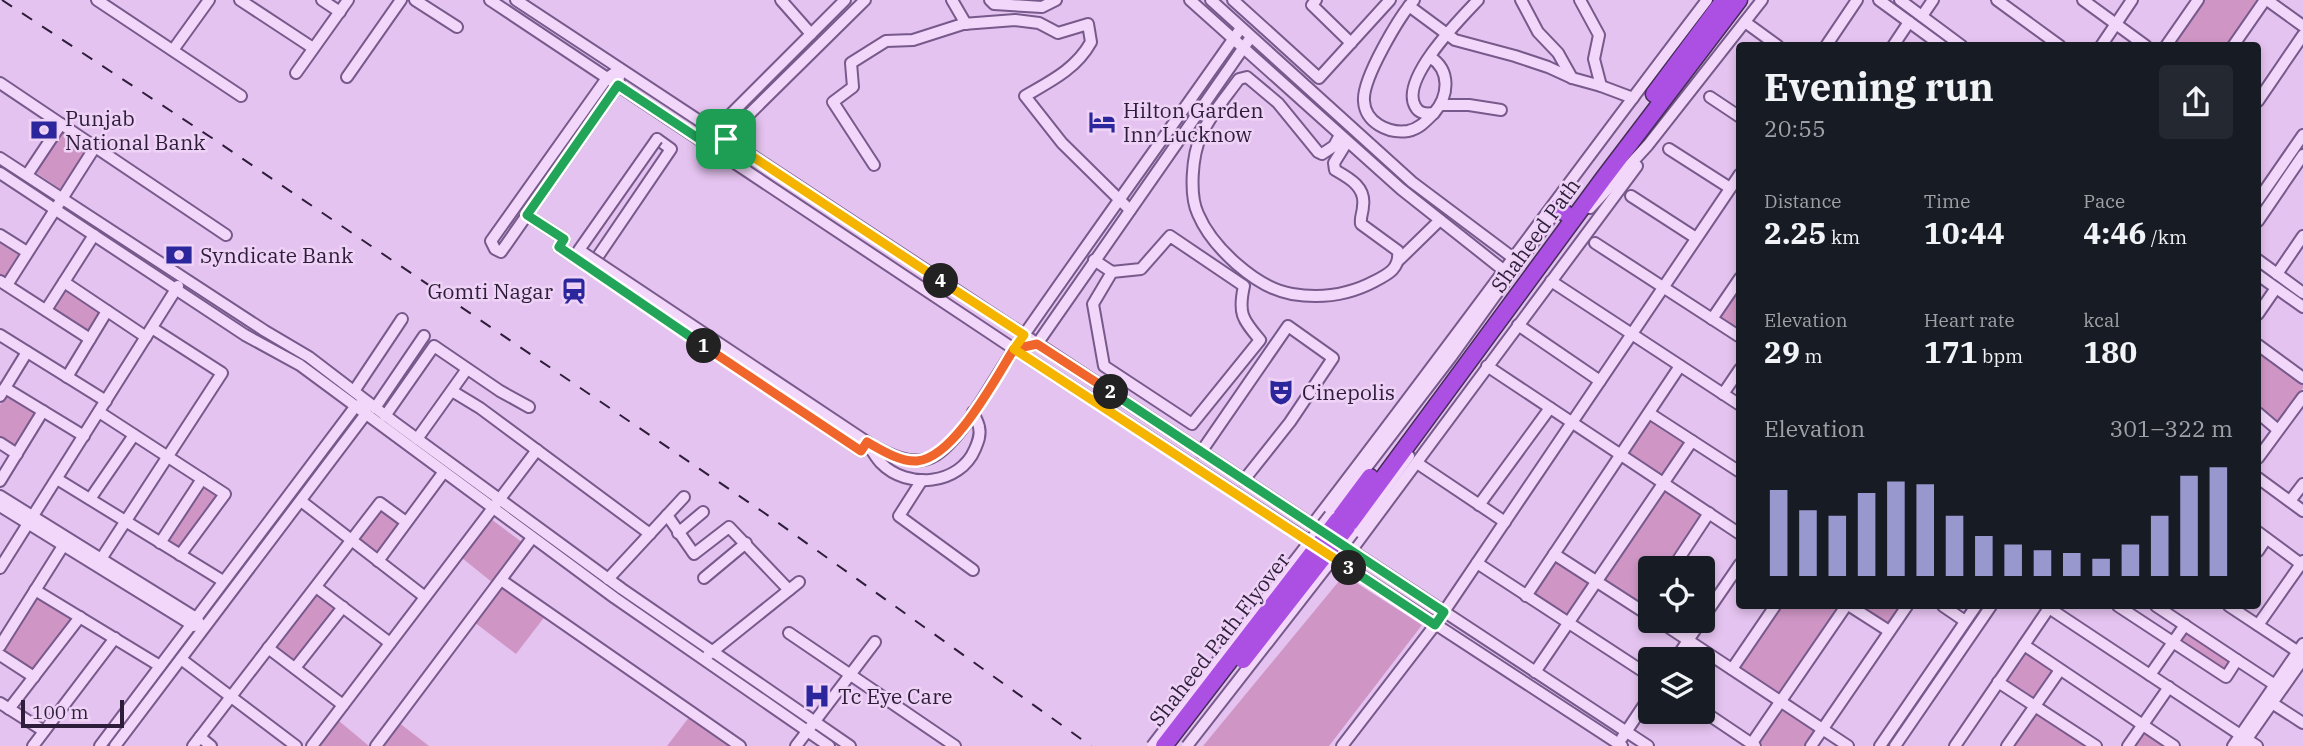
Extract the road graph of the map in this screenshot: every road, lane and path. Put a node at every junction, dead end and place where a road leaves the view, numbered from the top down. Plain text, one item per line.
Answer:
1 (97, 0) edge
2 (209, 0) edge
3 (240, 0) edge
4 (322, 0) edge
5 (348, 0) edge
6 (401, 0) edge
7 (415, 0) edge
8 (489, 0) edge
9 (780, 0) edge
10 (865, 0) edge
11 (952, 0) edge
12 (990, 0) edge
13 (1056, 0) edge
14 (1190, 0) edge
15 (1211, 0) edge
16 (1233, 0) edge
17 (1316, 0) edge
18 (1372, 0) edge
19 (1390, 0) edge
20 (1478, 0) edge
21 (1521, 0) edge
22 (1580, 0) edge
23 (1707, 0) edge
24 (1724, 0) edge
25 (1739, 0) edge
26 (1762, 0) edge
27 (1857, 0) edge
28 (1879, 0) edge
29 (1900, 0) edge
30 (1933, 0) edge
31 (1997, 0) edge
32 (2083, 0) edge
33 (2132, 0) edge
34 (2198, 0) edge
35 (2266, 0) edge
36 (519, 1) edge
37 (841, 1) edge
38 (1412, 3) edge
39 (533, 5) edge
40 (1382, 9) junction
41 (340, 12) junction
42 (512, 15) junction
43 (1922, 16) junction
44 (523, 22) junction
45 (1745, 22) junction
46 (1909, 22) junction
47 (966, 24) junction
48 (2116, 24) junction
49 (2303, 26) edge
50 (457, 27) dead end
51 (1241, 28) junction
52 (811, 34) junction
53 (1447, 34) junction
54 (2303, 35) edge
55 (1251, 37) junction
56 (1233, 39) junction
57 (1772, 42) edge
58 (1829, 42) edge
59 (1896, 42) edge
60 (1936, 42) edge
61 (1957, 42) edge
62 (2055, 42) edge
63 (2104, 42) edge
64 (2141, 42) edge
65 (2169, 42) edge
66 (2236, 42) edge
67 (1351, 43) junction
68 (313, 48) junction
69 (1243, 48) junction
70 (173, 50) junction
71 (1704, 54) dead end
72 (1430, 57) junction
73 (1714, 62) junction
74 (620, 69) junction
75 (296, 72) dead end
76 (346, 77) dead end
77 (607, 78) junction
78 (1320, 78) junction
79 (1572, 78) junction
80 (0, 83) edge
81 (618, 85) junction
82 (1601, 86) junction
83 (1310, 89) junction
84 (241, 96) dead end
85 (2261, 96) edge
86 (1710, 97) dead end
87 (1633, 98) junction
88 (1438, 109) junction
89 (1501, 110) dead end
90 (1736, 114) edge
91 (61, 124) junction
92 (714, 131) junction
93 (2303, 135) edge
94 (1343, 138) junction
95 (726, 139) junction
96 (703, 141) junction
97 (1597, 145) junction
98 (1648, 145) junction
99 (95, 147) junction
100 (713, 148) junction
101 (1670, 149) dead end
102 (2303, 156) edge
103 (0, 158) edge
104 (874, 164) dead end
105 (0, 173) edge
106 (27, 175) junction
107 (1736, 180) edge
108 (1730, 188) junction
109 (2261, 192) edge
110 (1631, 196) dead end
111 (61, 198) junction
112 (1119, 201) junction
113 (1591, 207) junction
114 (54, 209) junction
115 (1130, 210) junction
116 (1562, 210) junction
117 (1601, 214) junction
118 (527, 215) junction
119 (2261, 217) edge
120 (1440, 220) junction
121 (0, 235) edge
122 (93, 235) junction
123 (226, 235) dead end
124 (2303, 237) edge
125 (1696, 238) junction
126 (1595, 243) dead end
127 (27, 253) junction
128 (1551, 255) junction
129 (1512, 257) junction
130 (1094, 260) junction
131 (1399, 260) junction
132 (2261, 262) edge
133 (590, 268) junction
134 (1502, 269) junction
135 (1112, 272) junction
136 (2277, 274) junction
137 (2261, 277) edge
138 (184, 278) junction
139 (1551, 281) junction
140 (64, 282) junction
141 (4, 283) edge
142 (1736, 284) edge
143 (1076, 287) junction
144 (1663, 287) junction
145 (2276, 288) junction
146 (176, 290) junction
147 (2303, 293) edge
148 (1093, 304) junction
149 (2303, 307) edge
150 (46, 310) junction
151 (2261, 310) edge
152 (107, 311) junction
153 (1712, 319) junction
154 (402, 320) dead end
155 (1518, 326) junction
156 (149, 333) junction
157 (1631, 334) junction
158 (1736, 334) edge
159 (0, 335) edge
160 (1024, 335) junction
161 (424, 336) dead end
162 (90, 339) junction
163 (1037, 344) junction
164 (2261, 347) edge
165 (1014, 349) junction
166 (27, 352) junction
167 (1487, 366) junction
168 (1680, 366) junction
169 (467, 369) junction
170 (1736, 375) edge
171 (67, 377) junction
172 (2303, 378) edge
173 (1600, 381) junction
174 (354, 391) junction
175 (452, 391) junction
176 (3, 392) edge
177 (1723, 394) junction
178 (2303, 397) edge
179 (106, 401) junction
180 (1736, 402) edge
181 (371, 405) junction
182 (355, 407) junction
183 (529, 408) dead end
184 (1550, 408) junction
185 (43, 411) junction
186 (99, 412) junction
187 (973, 412) junction
188 (1649, 412) junction
189 (365, 415) junction
190 (385, 416) junction
191 (2261, 416) edge
192 (1572, 422) junction
193 (2278, 430) junction
194 (134, 435) junction
195 (84, 436) junction
196 (417, 439) junction
197 (1692, 441) junction
198 (867, 442) junction
199 (0, 443) edge
200 (537, 450) junction
201 (1201, 452) junction
202 (17, 454) junction
203 (2261, 454) edge
204 (1620, 455) junction
205 (168, 457) junction
206 (1417, 463) junction
207 (1226, 469) junction
208 (1736, 469) edge
209 (443, 473) junction
210 (57, 479) junction
211 (202, 479) junction
212 (922, 480) junction
213 (1244, 480) junction
214 (2261, 480) edge
215 (0, 481) edge
216 (1218, 482) junction
217 (1664, 483) junction
218 (2303, 484) edge
219 (1364, 495) junction
220 (0, 496) edge
221 (684, 497) dead end
222 (90, 499) junction
223 (301, 501) junction
224 (2290, 502) junction
225 (495, 504) junction
226 (1479, 505) junction
227 (0, 506) edge
228 (2303, 511) edge
229 (703, 512) dead end
230 (1709, 513) junction
231 (667, 515) junction
232 (31, 520) junction
233 (126, 522) junction
234 (407, 522) junction
235 (1505, 522) junction
236 (1342, 524) junction
237 (1312, 525) junction
238 (1736, 531) edge
239 (678, 533) junction
240 (650, 534) junction
241 (2262, 536) edge
242 (532, 538) junction
243 (351, 540) junction
244 (160, 543) junction
245 (746, 543) junction
246 (63, 545) junction
247 (1351, 551) junction
248 (1554, 554) junction
249 (180, 555) junction
250 (1681, 556) edge
251 (101, 559) junction
252 (378, 561) junction
253 (2302, 562) edge
254 (1342, 563) junction
255 (1477, 564) junction
256 (1, 566) edge
257 (973, 570) dead end
258 (1736, 570) edge
259 (704, 578) dead end
260 (608, 579) junction
261 (501, 580) junction
262 (223, 582) junction
263 (799, 582) dead end
264 (1597, 582) junction
265 (316, 587) junction
266 (36, 590) junction
267 (789, 590) junction
268 (1526, 596) junction
269 (425, 597) junction
270 (1715, 601) edge
271 (1638, 605) edge
272 (343, 607) junction
273 (1773, 609) edge
274 (1846, 609) edge
275 (1853, 609) edge
276 (1905, 609) edge
277 (1947, 609) edge
278 (1974, 609) edge
279 (1989, 609) edge
280 (2046, 609) edge
281 (2050, 609) edge
282 (2123, 609) edge
283 (2152, 609) edge
284 (2159, 609) edge
285 (2234, 609) edge
286 (1444, 612) junction
287 (80, 617) junction
288 (1965, 621) junction
289 (2142, 621) junction
290 (193, 622) junction
291 (1568, 624) junction
292 (1435, 625) junction
293 (2185, 625) junction
294 (2258, 625) junction
295 (204, 629) junction
296 (1889, 631) junction
297 (789, 633) dead end
298 (1677, 633) edge
299 (1693, 633) edge
300 (115, 638) junction
301 (1688, 640) junction
302 (875, 642) dead end
303 (2173, 642) junction
304 (390, 643) junction
305 (2024, 645) junction
306 (0, 646) edge
307 (1683, 647) edge
308 (268, 648) junction
309 (2302, 652) edge
310 (0, 655) edge
311 (708, 655) junction
312 (181, 659) junction
313 (2237, 660) junction
314 (160, 666) junction
315 (295, 668) junction
316 (1638, 668) edge
317 (1732, 669) junction
318 (2060, 670) junction
319 (1535, 672) junction
320 (851, 674) junction
321 (2150, 675) junction
322 (34, 677) junction
323 (1998, 682) junction
324 (2275, 685) junction
325 (2169, 687) junction
326 (231, 696) junction
327 (1780, 701) junction
328 (2272, 703) junction
329 (342, 705) junction
330 (5, 706) edge
331 (2035, 706) junction
332 (1638, 714) edge
333 (1715, 719) edge
334 (815, 722) junction
335 (2303, 723) edge
336 (2143, 725) junction
337 (1823, 729) junction
338 (44, 732) junction
339 (808, 732) junction
340 (1626, 732) junction
341 (2243, 740) edge
342 (196, 741) edge
343 (1620, 745) edge
344 (1754, 745) edge
345 (33, 746) edge
346 (100, 746) edge
347 (115, 746) edge
348 (211, 746) edge
349 (296, 746) edge
350 (312, 746) edge
351 (376, 746) edge
352 (740, 746) edge
353 (796, 746) edge
354 (829, 746) edge
355 (850, 746) edge
356 (955, 746) edge
357 (1152, 746) edge
358 (1164, 746) edge
359 (1177, 746) edge
360 (1187, 746) edge
361 (1342, 746) edge
362 (1648, 746) edge
363 (1811, 746) edge
364 (1848, 746) edge
365 (1880, 746) edge
366 (1895, 746) edge
367 (1955, 746) edge
368 (2007, 746) edge
369 (2096, 746) edge
370 (2128, 746) edge
371 (2174, 746) edge
372 (2233, 746) edge
373 (2257, 746) edge

1 - 70 street
2 - 70 street
3 - 68 street
4 - 41 street
5 - 41 street
6 - 76 street
7 - 50 street
8 - 42 street
9 - 52 street
10 - 95 street
11 - 47 street
12 - 13 street
14 - 56 street
15 - 51 street
16 - 78 street
17 - 67 street
18 - 40 street
19 - 40 street
20 - 53 street
21 - 79 street
22 - 82 street
23 - 87 street
24 - 116 highway, Shaheed Path
25 - 128 highway, Shaheed Path
26 - 45 street
27 - 58 street
28 - 46 street
29 - 43 street
30 - 43 street
31 - 62 street
32 - 48 street
33 - 48 street
34 - 65 street
35 - 49 street
35 - 66 street
36 - 39 street
36 - 42 street
37 - 52 street
38 - 53 street
38 - 88 street
39 - 44 street
39 - 74 street
40 - 67 street
41 - 68 street
42 - 44 street
43 - 61 street
44 - 77 street
45 - 57 street
45 - 73 street
46 - 59 street
46 - 60 street
47 - 104 street
47 - 112 street
48 - 63 street
48 - 64 street
51 - 55 street
51 - 56 street
52 - 92 street
53 - 72 street
53 - 79 street
54 - 85 street
55 - 69 street
55 - 83 street
56 - 69 street
56 - 112 street
67 - 78 street
68 - 75 street
69 - 94 street
69 - 115 street
70 - 84 street
71 - 73 street
72 - 88 street
72 - 88 street
73 - 98 street
74 - 77 street
74 - 81 street
74 - 92 street
77 - 81 street
77 - 118 street
78 - 83 street
79 - 82 street
80 - 91 street
81 - 96 street
81 - 118 street
82 - 87 street
83 - 129 street
86 - 90 street
87 - 97 street
88 - 89 street
91 - 99 street
91 - 106 street
92 - 95 street
92 - 96 street
93 - 109 street
94 - 120 street
94 - 131 street
94 - 131 street
95 - 100 street
95 - 160 street
96 - 100 street
97 - 116 street
97 - 129 street
98 - 113 street
98 - 117 street
99 - 111 street
99 - 123 street
100 - 165 street
101 - 108 street
102 - 119 street
103 - 106 street
105 - 114 street
106 - 111 street
107 - 108 street
108 - 125 street
110 - 125 street
111 - 114 street
111 - 138 street
112 - 115 street
112 - 160 street
113 - 117 street
113 - 128 street
114 - 122 street
114 - 127 street
115 - 130 street
116 - 219 highway, Shaheed Path
116 - 236 street
117 - 139 street
118 - 133 street
120 - 131 street
120 - 134 street
121 - 127 street
122 - 140 street
122 - 146 street
124 - 136 street
125 - 144 street
126 - 144 street
127 - 141 street
128 - 219 highway, Shaheed Path
128 - 236 street
129 - 134 street
130 - 135 street
130 - 143 street
132 - 136 street
133 - 198 street
133 - 198 street, bridge
134 - 237 street
135 - 148 street
135 - 148 street
136 - 147 street
137 - 145 street
138 - 146 street
138 - 174 street
139 - 155 street
139 - 157 street
140 - 150 street
140 - 152 street
141 - 150 street
142 - 153 street
143 - 148 street
143 - 163 street
144 - 153 street
144 - 157 street
145 - 149 street
145 - 151 street
146 - 156 street
146 - 182 street
150 - 162 street
152 - 156 street
152 - 162 street
153 - 158 street
154 - 174 street
155 - 167 street
155 - 173 street
156 - 179 street
156 - 205 street
157 - 168 street
157 - 173 street
159 - 166 street
160 - 163 street
160 - 165 street
161 - 181 street
162 - 171 street
163 - 165 street
163 - 201 street
164 - 172 street
165 - 187 street
165 - 216 street
166 - 171 street
166 - 176 street
167 - 184 street
167 - 206 street
168 - 177 street
168 - 188 street
169 - 175 street
169 - 183 street
169 - 190 street
170 - 177 street
171 - 179 street
173 - 192 street
174 - 181 street
175 - 196 street
175 - 200 street
176 - 185 street
177 - 180 street
178 - 193 street
179 - 186 street
181 - 182 street
181 - 189 street
181 - 190 street
182 - 189 street
182 - 262 street
184 - 192 street
184 - 226 street
185 - 195 street
185 - 202 street
186 - 194 street
186 - 195 street
187 - 198 street
187 - 212 street
188 - 197 street
188 - 204 street
189 - 209 street
189 - 223 street
190 - 196 street
191 - 193 street
192 - 204 street
192 - 235 street
193 - 203 street
194 - 205 street
194 - 222 street
195 - 210 street
196 - 225 street
197 - 208 street
197 - 217 street
198 - 212 street
199 - 202 street
200 - 225 street
200 - 240 street
201 - 207 street
201 - 213 street
202 - 215 street
204 - 217 street
204 - 248 street
205 - 211 street
205 - 233 street
206 - 226 street
206 - 247 street
207 - 213 street
207 - 216 street
209 - 225 street
209 - 234 street
210 - 222 street
210 - 232 street
211 - 244 street
211 - 249 street
212 - 257 street
213 - 237 street
214 - 224 street
216 - 254 street
217 - 230 street
217 - 264 street
218 - 224 street
219 - 236 highway, Shaheed Path Flyover
220 - 232 street
221 - 231 street
222 - 233 street
223 - 243 street
223 - 295 street
224 - 228 street
225 - 242 street
225 - 260 street
225 - 269 street
226 - 235 street
227 - 232 street
229 - 239 street
230 - 238 street
230 - 250 street
231 - 239 street
231 - 240 street
232 - 246 street
232 - 251 street
232 - 256 street
233 - 244 street
233 - 251 street
234 - 243 street
234 - 252 street
235 - 255 street
236 - 357 street, bridge
236 - 358 highway, Shaheed Path Flyover, bridge
236 - 359 highway, Shaheed Path Flyover, bridge
236 - 360 street, bridge
237 - 247 street
239 - 245 street
240 - 260 street
241 - 253 street
242 - 261 street
242 - 311 street
243 - 252 street
243 - 265 street
244 - 249 street
245 - 259 street
245 - 267 street
246 - 266 street
246 - 290 street
247 - 254 street
247 - 286 street
248 - 264 street
248 - 268 street
249 - 262 street
251 - 290 street
252 - 269 street
253 - 294 street
254 - 292 street
255 - 268 street
255 - 286 street
258 - 270 street
260 - 311 street
261 - 351 street
261 - 352 street
262 - 290 street
263 - 267 street
264 - 271 street
264 - 291 street
265 - 272 street
265 - 308 street
266 - 287 street
266 - 306 street
267 - 311 street
268 - 291 street
269 - 304 street
272 - 304 street
272 - 315 street
273 - 317 street
274 - 327 street
275 - 296 street
276 - 296 street
277 - 288 street
278 - 288 street
279 - 366 street
280 - 305 street
281 - 321 street
282 - 289 street
283 - 289 street
284 - 293 street
285 - 294 street
286 - 292 street
286 - 319 street
287 - 300 street
287 - 322 street
288 - 365 street
289 - 303 street
290 - 295 street
290 - 314 street
291 - 316 street
291 - 319 street
292 - 343 street
292 - 361 street
293 - 303 street
293 - 313 street
294 - 309 street
295 - 312 street
296 - 337 street
297 - 320 street
298 - 301 street
299 - 301 street
300 - 314 street
300 - 338 street
301 - 307 street
301 - 317 street
302 - 320 street
303 - 313 street
303 - 321 street
304 - 329 street
305 - 318 street
305 - 323 street
308 - 315 street
308 - 326 street
309 - 324 street
309 - 328 street
310 - 322 street
311 - 334 street
311 - 339 street
312 - 326 street
312 - 347 street
313 - 324 street
314 - 346 street
315 - 329 street
317 - 327 street
318 - 331 street
318 - 336 street
319 - 340 street
320 - 334 street
320 - 356 street
321 - 325 street
322 - 330 street
323 - 331 street
323 - 367 street
324 - 341 street
325 - 336 street
325 - 341 street
326 - 342 street
326 - 349 street
327 - 337 street
327 - 344 street
328 - 335 street
328 - 341 street
329 - 350 street
330 - 338 street
331 - 368 street
331 - 369 street
332 - 340 street
333 - 344 street
334 - 339 street
334 - 355 street
336 - 370 street
336 - 371 street
337 - 363 street
337 - 364 street
338 - 345 street
339 - 353 street
339 - 354 street
340 - 343 street
340 - 362 street
341 - 372 street
341 - 373 street
342 - 348 street

